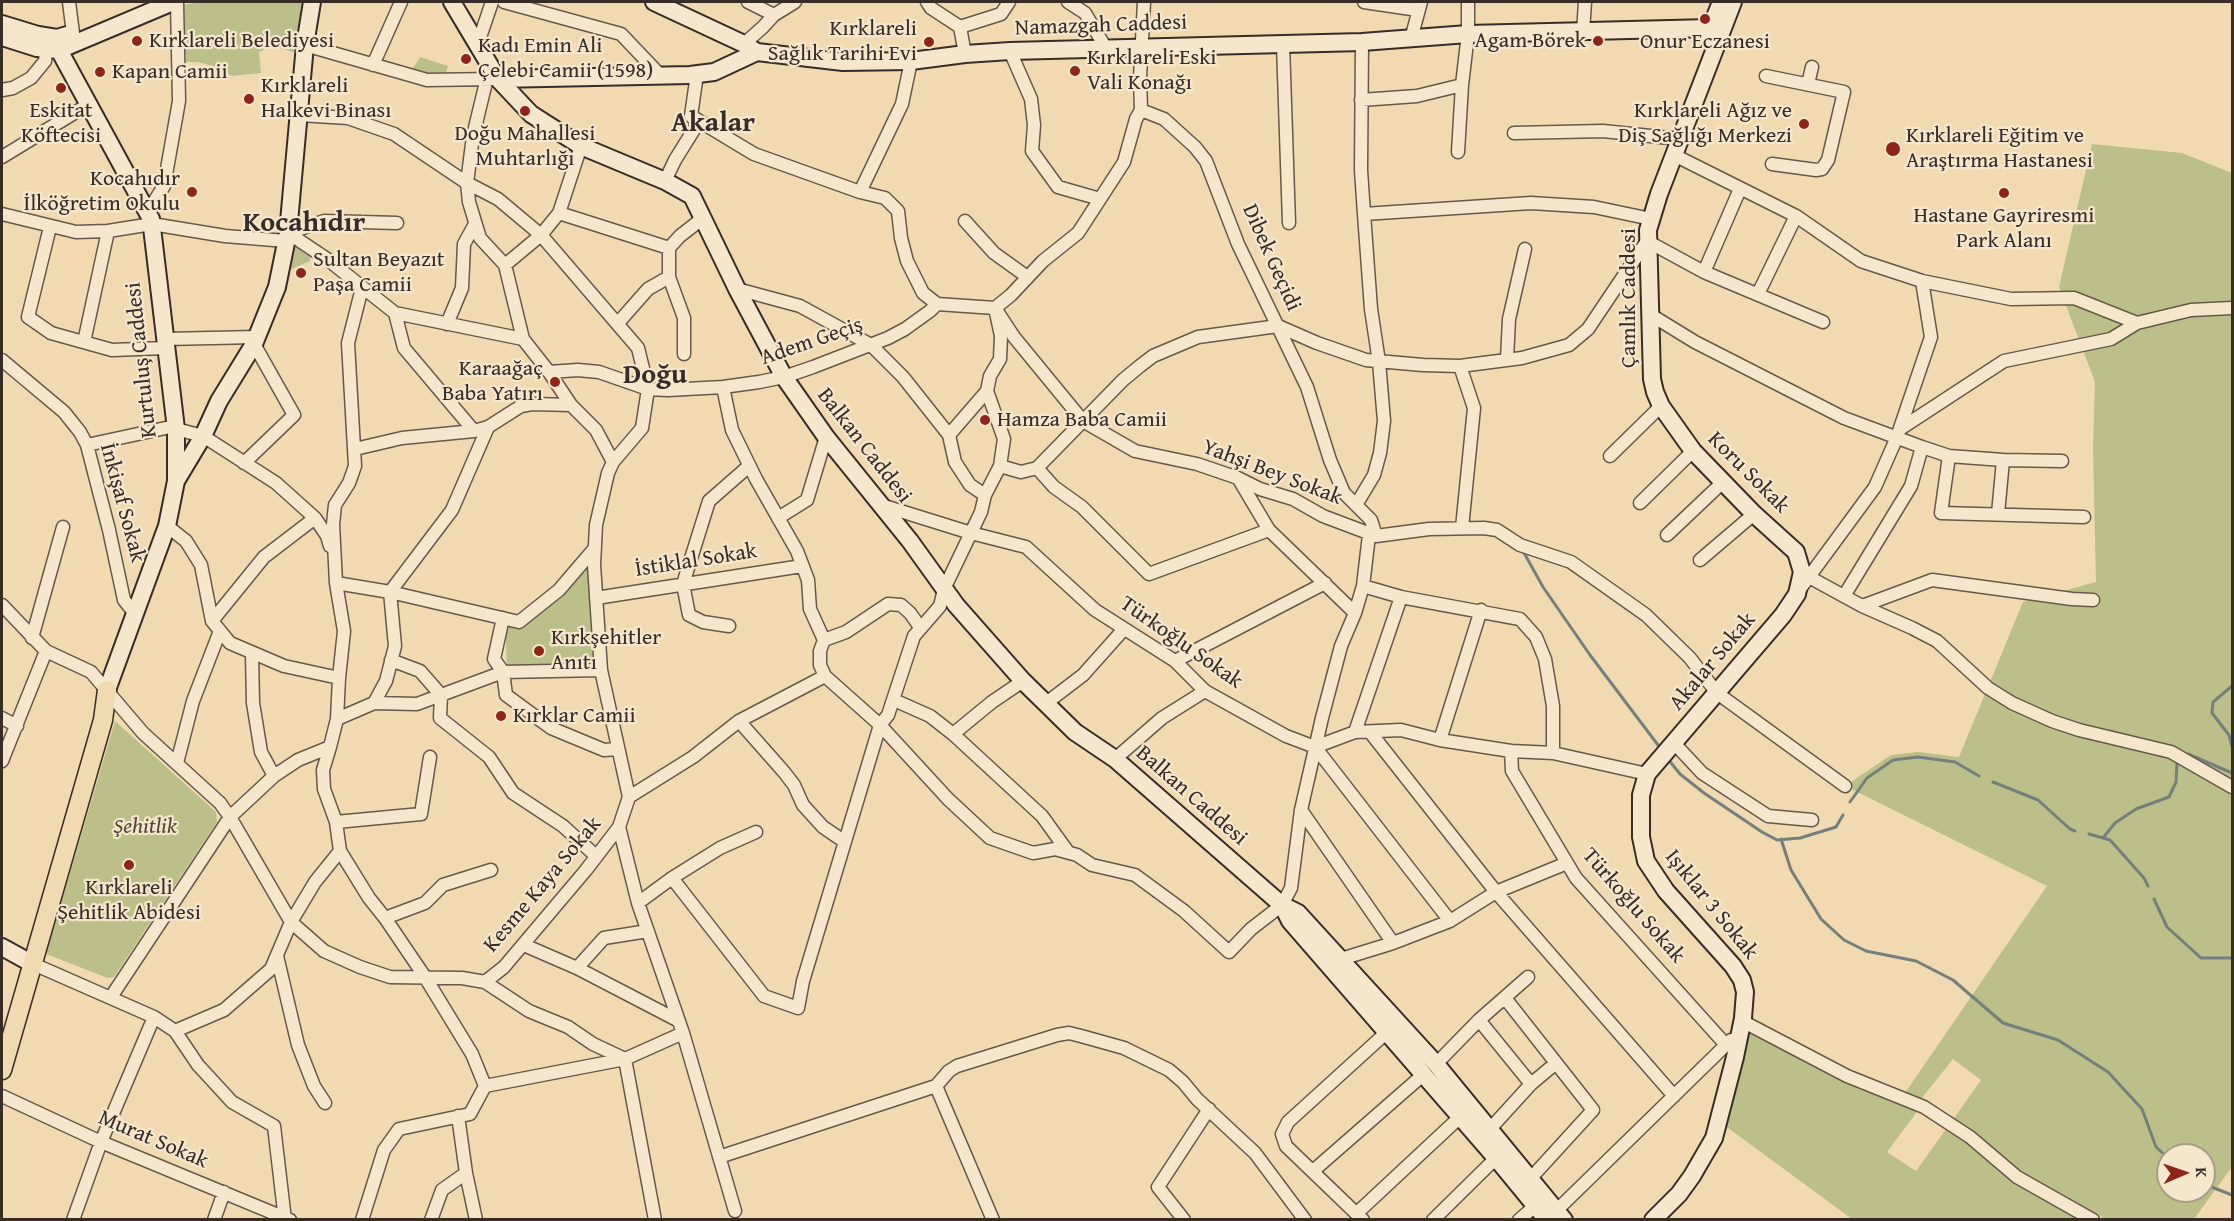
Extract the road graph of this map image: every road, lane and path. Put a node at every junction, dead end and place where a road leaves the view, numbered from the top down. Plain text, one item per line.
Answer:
1 (69, 2) edge
2 (148, 2) edge
3 (175, 2) edge
4 (312, 2) edge
5 (401, 2) edge
6 (452, 2) edge
7 (492, 2) edge
8 (504, 2) edge
9 (654, 2) edge
10 (795, 2) edge
11 (927, 2) edge
12 (1009, 2) edge
13 (1068, 2) edge
14 (1144, 2) edge
15 (1364, 2) edge
16 (1468, 2) edge
17 (1585, 2) edge
18 (1721, 2) edge
19 (1733, 2) edge
20 (755, 3) edge
21 (1419, 6) edge
22 (774, 15) junction
23 (2, 24) edge
24 (960, 27) junction
25 (1710, 28) junction
26 (1583, 32) junction
27 (1468, 34) junction
28 (2, 37) edge
29 (1412, 39) junction
30 (57, 41) junction
31 (1362, 42) junction
32 (478, 43) junction
33 (305, 45) junction
34 (1283, 45) junction
35 (751, 48) junction
36 (1143, 48) junction
37 (1107, 50) junction
38 (1010, 51) junction
39 (965, 54) junction
40 (911, 61) junction
41 (373, 65) junction
42 (1812, 67) dead end
43 (697, 74) junction
44 (660, 75) junction
45 (1766, 76) dead end
46 (493, 78) junction
47 (1462, 84) junction
48 (1808, 84) junction
49 (2, 90) edge
50 (1361, 100) junction
51 (89, 104) junction
52 (1141, 110) junction
53 (299, 115) junction
54 (691, 116) junction
55 (1686, 122) junction
56 (1514, 133) dead end
57 (581, 146) junction
58 (1677, 147) junction
59 (1458, 152) dead end
60 (2, 157) edge
61 (1772, 164) dead end
62 (664, 181) junction
63 (467, 183) junction
64 (1740, 189) junction
65 (860, 192) junction
66 (1100, 199) junction
67 (559, 213) junction
68 (2, 214) edge
69 (1364, 214) junction
70 (1796, 216) junction
71 (149, 218) junction
72 (703, 218) junction
73 (1651, 219) junction
74 (965, 221) dead end
75 (397, 223) dead end
76 (1289, 223) dead end
77 (475, 224) junction
78 (50, 227) junction
79 (108, 231) junction
80 (541, 235) junction
81 (287, 237) junction
82 (1647, 241) junction
83 (669, 248) junction
84 (1525, 249) dead end
85 (505, 265) junction
86 (1704, 272) junction
87 (1026, 276) junction
88 (669, 277) junction
89 (1922, 281) junction
90 (362, 288) junction
91 (737, 289) junction
92 (1758, 294) junction
93 (937, 304) junction
94 (995, 308) junction
95 (2232, 308) edge
96 (395, 313) junction
97 (1651, 315) junction
98 (1823, 322) dead end
99 (618, 323) junction
100 (2137, 323) junction
101 (447, 324) junction
102 (1278, 326) junction
103 (523, 339) junction
104 (256, 341) junction
105 (84, 342) junction
106 (165, 343) junction
107 (871, 345) junction
108 (684, 354) dead end
109 (1507, 359) junction
110 (2, 360) edge
111 (1378, 362) junction
112 (1460, 366) junction
113 (549, 372) junction
114 (783, 377) junction
115 (723, 387) junction
116 (648, 389) junction
117 (987, 391) junction
118 (571, 405) junction
119 (1661, 406) junction
120 (1083, 421) junction
121 (488, 427) junction
122 (176, 428) junction
123 (474, 431) junction
124 (1898, 433) junction
125 (949, 435) junction
126 (203, 436) junction
127 (826, 437) junction
128 (87, 445) junction
129 (1922, 447) junction
130 (354, 449) junction
131 (1693, 451) junction
132 (1610, 456) dead end
133 (1948, 456) junction
134 (2003, 460) junction
135 (2062, 460) dead end
136 (613, 462) junction
137 (244, 463) junction
138 (749, 466) junction
139 (1000, 466) junction
140 (1037, 468) junction
141 (1238, 478) junction
142 (176, 481) junction
143 (1723, 482) junction
144 (985, 495) junction
145 (1640, 503) dead end
146 (880, 504) junction
147 (1356, 505) junction
148 (1754, 514) junction
149 (1998, 514) junction
150 (2084, 517) dead end
151 (315, 518) junction
152 (778, 518) junction
153 (167, 526) junction
154 (63, 527) dead end
155 (1462, 528) junction
156 (1269, 530) junction
157 (971, 533) junction
158 (1667, 535) dead end
159 (1376, 536) junction
160 (595, 548) junction
161 (1700, 560) dead end
162 (334, 561) junction
163 (802, 566) junction
164 (1806, 575) junction
165 (336, 583) junction
166 (1325, 583) junction
167 (683, 585) junction
168 (1363, 586) junction
169 (944, 590) junction
170 (390, 592) junction
171 (1844, 596) junction
172 (1401, 597) junction
173 (596, 598) junction
174 (2093, 600) dead end
175 (2, 605) edge
176 (1862, 606) junction
177 (1481, 610) junction
178 (1355, 614) junction
179 (136, 615) junction
180 (503, 618) junction
181 (216, 626) junction
182 (729, 626) dead end
183 (920, 627) junction
184 (1124, 628) junction
185 (32, 638) junction
186 (824, 640) junction
187 (46, 651) junction
188 (252, 653) junction
189 (391, 660) junction
190 (1175, 660) junction
191 (601, 670) junction
192 (503, 672) junction
193 (825, 676) junction
194 (339, 678) junction
195 (1023, 681) junction
196 (107, 690) junction
197 (1205, 691) junction
198 (1717, 693) junction
199 (441, 695) junction
200 (894, 700) junction
201 (374, 703) junction
202 (1045, 704) junction
203 (2, 718) edge
204 (337, 719) junction
205 (739, 721) junction
206 (880, 725) junction
207 (17, 726) junction
208 (1355, 732) junction
209 (1370, 732) junction
210 (953, 734) junction
211 (1440, 740) junction
212 (1673, 744) junction
213 (330, 747) junction
214 (1315, 747) junction
215 (618, 749) junction
216 (1511, 751) junction
217 (1553, 753) junction
218 (430, 757) dead end
219 (1115, 759) junction
220 (2, 761) edge
221 (177, 763) junction
222 (1647, 774) junction
223 (274, 776) junction
224 (1845, 786) dead end
225 (2232, 787) edge
226 (629, 797) junction
227 (1301, 810) junction
228 (230, 817) junction
229 (1812, 820) dead end
230 (336, 822) junction
231 (619, 827) junction
232 (756, 832) dead end
233 (845, 842) junction
234 (340, 852) junction
235 (1068, 852) junction
236 (596, 856) junction
237 (1567, 863) junction
238 (491, 870) dead end
239 (672, 878) junction
240 (1496, 892) junction
241 (638, 903) junction
242 (1282, 905) junction
243 (385, 918) junction
244 (1450, 921) junction
245 (291, 922) junction
246 (648, 931) junction
247 (1394, 943) junction
248 (524, 945) junction
249 (2, 947) edge
250 (277, 956) junction
251 (1341, 959) junction
252 (26, 960) junction
253 (577, 968) junction
254 (425, 977) junction
255 (1528, 977) dead end
256 (485, 982) junction
257 (111, 997) junction
258 (1505, 998) junction
259 (154, 1017) junction
260 (1479, 1020) junction
261 (2, 1026) edge
262 (681, 1027) junction
263 (1740, 1027) junction
264 (176, 1030) junction
265 (1386, 1033) junction
266 (1726, 1045) junction
267 (625, 1059) junction
268 (1556, 1063) junction
269 (1430, 1069) junction
270 (2, 1070) edge
271 (1531, 1084) junction
272 (485, 1086) junction
273 (936, 1086) junction
274 (2, 1096) edge
275 (1674, 1096) junction
276 (325, 1103) dead end
277 (1209, 1109) junction
278 (458, 1116) junction
279 (1460, 1117) junction
280 (1490, 1129) junction
281 (101, 1142) junction
282 (719, 1157) junction
283 (1496, 1158) junction
284 (1313, 1171) junction
285 (466, 1173) junction
286 (1531, 1178) junction
287 (224, 1192) junction
288 (1536, 1205) junction
289 (735, 1211) dead end
290 (1360, 1216) edge
291 (1556, 1216) edge
292 (287, 1219) edge
293 (73, 1220) edge
294 (214, 1220) edge
295 (362, 1220) edge
296 (431, 1220) edge
297 (476, 1220) edge
298 (655, 1220) edge
299 (993, 1220) edge
300 (1184, 1220) edge
301 (1305, 1220) edge
302 (1433, 1220) edge
303 (1518, 1220) edge
304 (1653, 1220) edge
305 (2092, 1220) edge

1 - 30 street
2 - 30 main road
3 - 30 main road
3 - 71 street
4 - 33 main road
5 - 41 street
6 - 32 main road, Balkan Caddesi
7 - 32 street
8 - 44 street
9 - 35 main road
10 - 22 street
11 - 24 street
12 - 24 street
13 - 37 street
14 - 36 street
15 - 21 street
16 - 27 street
17 - 26 street
18 - 25 main road, Çamlık Caddesi
19 - 55 main road, Çamlık Caddesi
20 - 22 street
21 - 29 street
22 - 35 street
23 - 30 main road
24 - 39 street
25 - 26 main road, Namazgah Caddesi
25 - 55 main road, Çamlık Caddesi
26 - 27 main road, Namazgah Caddesi
27 - 29 main road, Namazgah Caddesi
27 - 47 street
28 - 30 main road
29 - 31 main road, Namazgah Caddesi
30 - 49 street
30 - 51 main road, Kurtuluş Caddesi
31 - 34 main road, Namazgah Caddesi
31 - 50 street
32 - 46 main road, Balkan Caddesi
33 - 41 street
33 - 53 main road
34 - 36 main road, Namazgah Caddesi
34 - 76 street
35 - 40 main road, Namazgah Caddesi
35 - 43 main road
36 - 37 main road, Namazgah Caddesi
36 - 52 street
37 - 38 main road, Namazgah Caddesi
38 - 39 main road, Namazgah Caddesi
38 - 66 street
39 - 40 main road, Namazgah Caddesi
40 - 65 street
41 - 46 street
42 - 48 street
43 - 44 main road
43 - 54 street
44 - 46 main road
45 - 48 street
46 - 57 main road, Balkan Caddesi
46 - 63 street
47 - 50 street
47 - 59 street
48 - 61 street
50 - 69 street
51 - 60 street
51 - 71 main road, Kurtuluş Caddesi
52 - 66 street
52 - 102 street, Dibek Geçidi
53 - 63 street
53 - 81 main road
54 - 62 street
54 - 65 street
55 - 58 main road, Çamlık Caddesi
56 - 58 street
57 - 62 main road, Balkan Caddesi
57 - 67 street
58 - 64 street
58 - 73 main road, Çamlık Caddesi
62 - 72 main road, Balkan Caddesi
63 - 77 street
63 - 80 street
64 - 70 street
64 - 86 street
65 - 93 street
66 - 87 street
67 - 80 street
67 - 83 street
68 - 78 street
69 - 73 street
69 - 111 street
70 - 89 street
70 - 92 street
71 - 79 street
71 - 81 street
71 - 106 main road, Kurtuluş Caddesi
72 - 83 street
72 - 91 main road, Balkan Caddesi
73 - 82 main road, Çamlık Caddesi
74 - 87 street
75 - 81 street
77 - 85 street
77 - 101 street
78 - 79 street
78 - 105 street
79 - 105 street
80 - 85 street
80 - 99 street
81 - 90 street
81 - 104 main road
82 - 86 street
82 - 97 main road, Çamlık Caddesi
82 - 109 street
83 - 88 street
84 - 109 street
85 - 103 street
86 - 92 street
87 - 94 street
88 - 99 street
88 - 108 street
89 - 100 street
89 - 124 street
90 - 96 street
90 - 130 street
91 - 107 street
91 - 114 main road, Balkan Caddesi
92 - 98 street
93 - 94 street
93 - 107 street, Adem Geçiş
94 - 117 street
94 - 120 street, Yahşi Bey Sokak
95 - 100 street
96 - 101 street
96 - 123 street
97 - 119 main road, Çamlık Caddesi
97 - 124 street
99 - 116 street
100 - 124 street
101 - 103 street
102 - 111 street
102 - 120 street
102 - 147 street, Dibek Geçidi
103 - 113 street
104 - 106 street
104 - 126 main road
104 - 137 street
105 - 106 street
106 - 122 main road, Kurtuluş Caddesi
107 - 114 street, Adem Geçiş
107 - 125 street
109 - 112 street
110 - 128 street, İnkişaf Sokak
111 - 112 street
111 - 147 street
112 - 155 street
113 - 116 street, Adem Geçiş
113 - 118 street
114 - 115 street, Adem Geçiş
114 - 127 main road, Balkan Caddesi
115 - 116 street, Adem Geçiş
115 - 138 street
116 - 136 street
117 - 125 street
117 - 139 street
118 - 121 street
118 - 136 street
119 - 131 main road, Koru Sokak
119 - 132 street
120 - 140 street
120 - 141 street, Yahşi Bey Sokak
121 - 123 street
121 - 170 street
122 - 126 street
122 - 128 street
122 - 142 main road, Kurtuluş Caddesi
123 - 130 street
124 - 129 street
124 - 164 street
125 - 144 street
126 - 137 street
126 - 142 main road
127 - 146 main road, Balkan Caddesi
127 - 152 street
128 - 179 street, İnkişaf Sokak
129 - 133 street
129 - 171 street
130 - 162 street
131 - 143 main road, Koru Sokak
131 - 145 street
133 - 134 street
133 - 149 street
134 - 135 street
134 - 149 street
136 - 160 street
137 - 151 street
138 - 152 street
138 - 167 street
139 - 140 street
139 - 144 street
140 - 156 street
141 - 156 street
141 - 159 street, Yahşi Bey Sokak
142 - 153 main road, Kurtuluş Caddesi
143 - 148 main road, Koru Sokak
143 - 158 street
144 - 157 street
146 - 157 street, Türkoğlu Sokak
146 - 169 main road, Balkan Caddesi
147 - 159 street, Dibek Geçidi
148 - 161 street
148 - 164 main road, Koru Sokak
149 - 150 street
151 - 162 street
151 - 181 street
152 - 163 street
153 - 179 main road, Kurtuluş Caddesi
153 - 181 street
154 - 185 street
155 - 159 street
155 - 198 street
156 - 166 street
157 - 169 street
157 - 184 street, Türkoğlu Sokak
159 - 168 street
160 - 173 street
160 - 180 street
162 - 165 street
163 - 167 street, İstiklal Sokak
163 - 186 street
164 - 171 street
164 - 198 main road, Akalar Sokak
165 - 170 street
165 - 194 street
166 - 178 street
166 - 190 street
167 - 173 street, İstiklal Sokak
167 - 182 street
168 - 172 street
168 - 178 street
169 - 183 street
169 - 195 main road, Balkan Caddesi
170 - 180 street
170 - 189 street
171 - 176 street
172 - 177 street
172 - 208 street
173 - 191 street
174 - 176 street
175 - 185 street
176 - 225 street
177 - 211 street
177 - 217 street
178 - 214 street
179 - 196 main road, Kurtuluş Caddesi
180 - 192 street
181 - 188 street
181 - 221 street
183 - 186 street
183 - 200 street
184 - 190 street, Türkoğlu Sokak
184 - 202 street
185 - 187 street
186 - 193 street
187 - 196 street
187 - 207 street
188 - 194 street
188 - 223 street
189 - 199 street
189 - 201 street
190 - 197 street, Türkoğlu Sokak
191 - 192 street
191 - 215 street
192 - 199 street
192 - 215 street
193 - 205 street
193 - 206 street
194 - 204 street
195 - 202 main road, Balkan Caddesi
195 - 210 street
196 - 221 street
196 - 252 main road, Kurtuluş Caddesi
197 - 214 street, Türkoğlu Sokak
197 - 219 street
198 - 212 main road, Akalar Sokak
198 - 224 street
199 - 201 street
199 - 236 street
200 - 206 street
200 - 210 street
201 - 204 street
202 - 219 main road, Balkan Caddesi
203 - 207 street
204 - 213 street
205 - 226 street
205 - 233 street
206 - 233 street
206 - 235 street
207 - 220 street
208 - 209 street
208 - 214 street
209 - 211 street
209 - 240 street
210 - 235 street
211 - 216 street
212 - 222 main road, Akalar Sokak
212 - 229 street
213 - 223 street
213 - 230 street
214 - 227 street
214 - 244 street
215 - 226 street
216 - 217 street
216 - 237 street, Türkoğlu Sokak
217 - 222 street
218 - 230 street
219 - 242 main road, Balkan Caddesi
221 - 228 street
222 - 263 main road, Işıklar 3 Sokak
223 - 228 street
226 - 231 street, Kesme Kaya Sokak
227 - 242 street
227 - 247 street
228 - 245 street
228 - 257 street
230 - 234 street
231 - 236 street, Kesme Kaya Sokak
231 - 241 street
232 - 239 street
233 - 239 street
234 - 243 street
234 - 245 street
235 - 242 street
236 - 248 street, Kesme Kaya Sokak
237 - 240 street
237 - 266 street, Türkoğlu Sokak
238 - 243 street
239 - 241 street
240 - 244 street
240 - 275 street
241 - 246 street
242 - 251 main road, Balkan Caddesi
242 - 265 main road, Balkan Caddesi
243 - 254 street
244 - 247 street
245 - 250 street
245 - 254 street
246 - 253 street
246 - 262 street
247 - 251 street
248 - 253 street
248 - 256 street, Kesme Kaya Sokak
249 - 252 main road
250 - 264 street
250 - 276 street
251 - 269 main road, Balkan Caddesi
252 - 257 street
252 - 261 main road
252 - 270 main road
253 - 262 street
254 - 256 street
254 - 272 street
255 - 258 street
256 - 267 street
257 - 259 street
258 - 260 street
258 - 268 street
259 - 264 street
259 - 281 street
260 - 269 street
260 - 271 street
262 - 267 street
262 - 282 street
263 - 266 street
263 - 304 main road, Işıklar 3 Sokak
263 - 305 street
264 - 292 street
265 - 269 main road, Balkan Caddesi
265 - 284 street
266 - 275 street
267 - 272 street
267 - 298 street
268 - 271 street
268 - 286 street
269 - 279 main road, Balkan Caddesi
269 - 280 main road, Balkan Caddesi
269 - 284 street
271 - 280 street
272 - 278 street
273 - 277 street
273 - 282 street
273 - 299 street
274 - 281 street, Murat Sokak
275 - 291 street
277 - 300 street
277 - 301 street
278 - 285 street
278 - 295 street
279 - 283 main road, Balkan Caddesi
279 - 290 street
280 - 286 main road, Balkan Caddesi
281 - 287 street, Murat Sokak
281 - 293 street
282 - 289 street
283 - 288 main road, Balkan Caddesi
283 - 302 street
284 - 290 street
285 - 296 street
285 - 297 street
286 - 291 main road, Balkan Caddesi
287 - 292 street, Murat Sokak
287 - 294 street
288 - 291 main road, Balkan Caddesi
288 - 303 street

